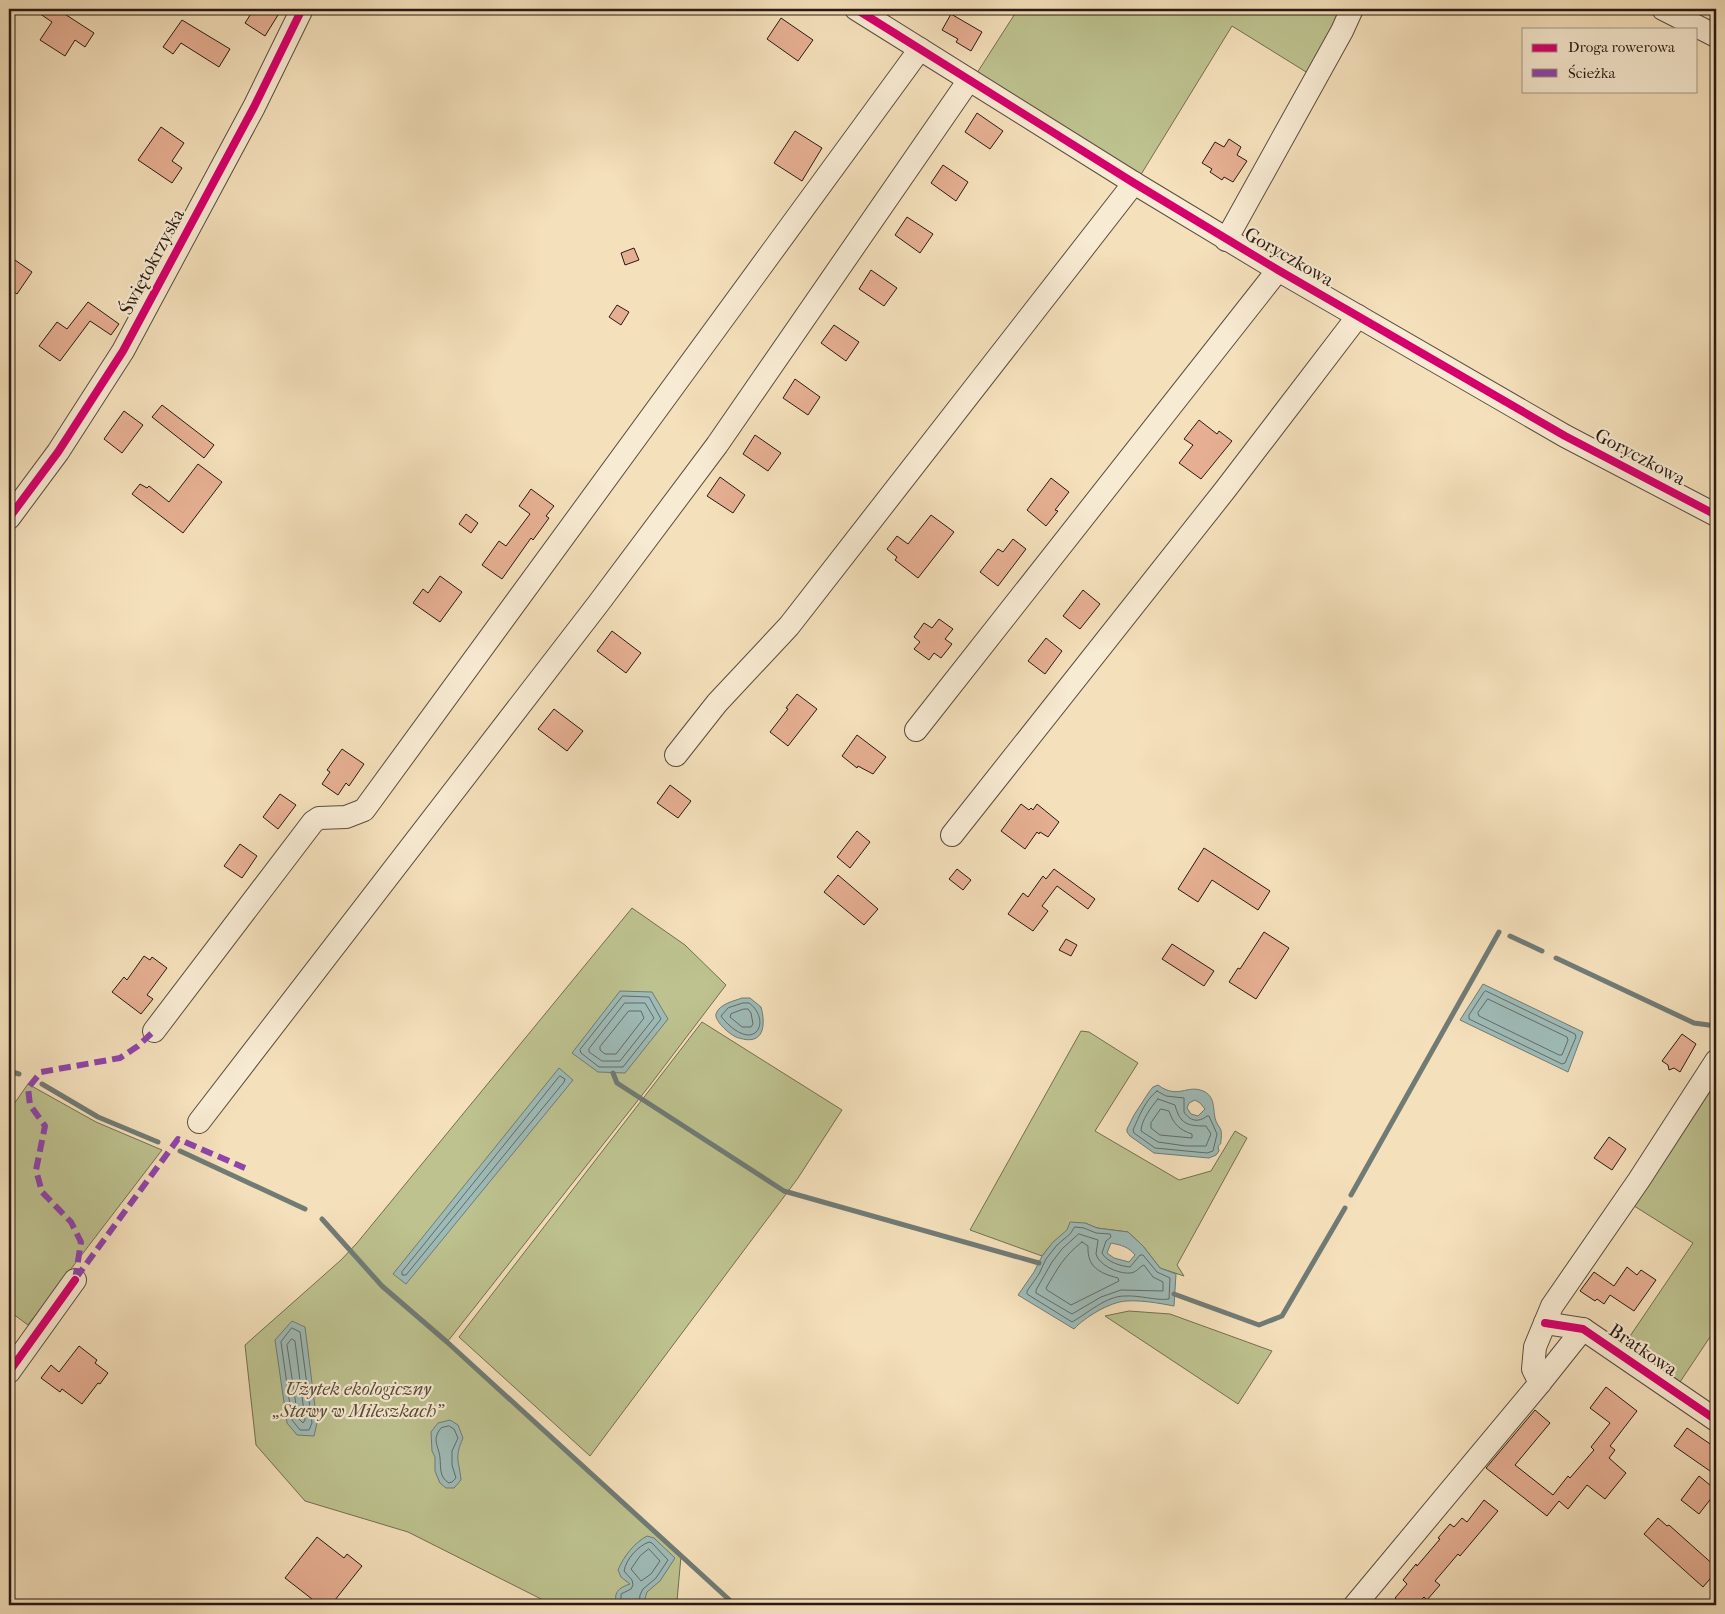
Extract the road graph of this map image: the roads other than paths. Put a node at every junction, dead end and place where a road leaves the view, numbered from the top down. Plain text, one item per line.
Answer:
1 (302, 9) edge
2 (856, 9) edge
3 (1352, 9) edge
4 (1663, 9) edge
5 (1716, 36) edge
6 (920, 49) junction
7 (969, 80) junction
8 (1134, 183) junction
9 (1226, 240) junction
10 (1278, 270) junction
11 (1358, 316) junction
12 (1716, 515) edge
13 (9, 518) edge
14 (916, 730) dead end
15 (676, 755) dead end
16 (952, 834) dead end
17 (154, 1030) dead end
18 (1716, 1061) edge
19 (199, 1122) dead end
20 (75, 1280) dead end
21 (1545, 1323) junction
22 (1583, 1329) junction
23 (9, 1372) edge
24 (1540, 1383) junction
25 (1716, 1420) edge
26 (1355, 1605) edge

1 - 13 street, Świętokrzyska
2 - 6 street, Goryczkowa
3 - 9 street
4 - 5 street
6 - 7 street, Goryczkowa
6 - 17 street
7 - 8 street, Goryczkowa
7 - 19 street
8 - 9 street, Goryczkowa
8 - 15 street
9 - 10 street, Goryczkowa
10 - 11 street, Goryczkowa
10 - 14 street
11 - 12 street, Goryczkowa
11 - 16 street
18 - 21 street
20 - 23 street
21 - 22 street, Bratkowa
21 - 24 street
22 - 24 street
22 - 25 street, Bratkowa
24 - 26 street

